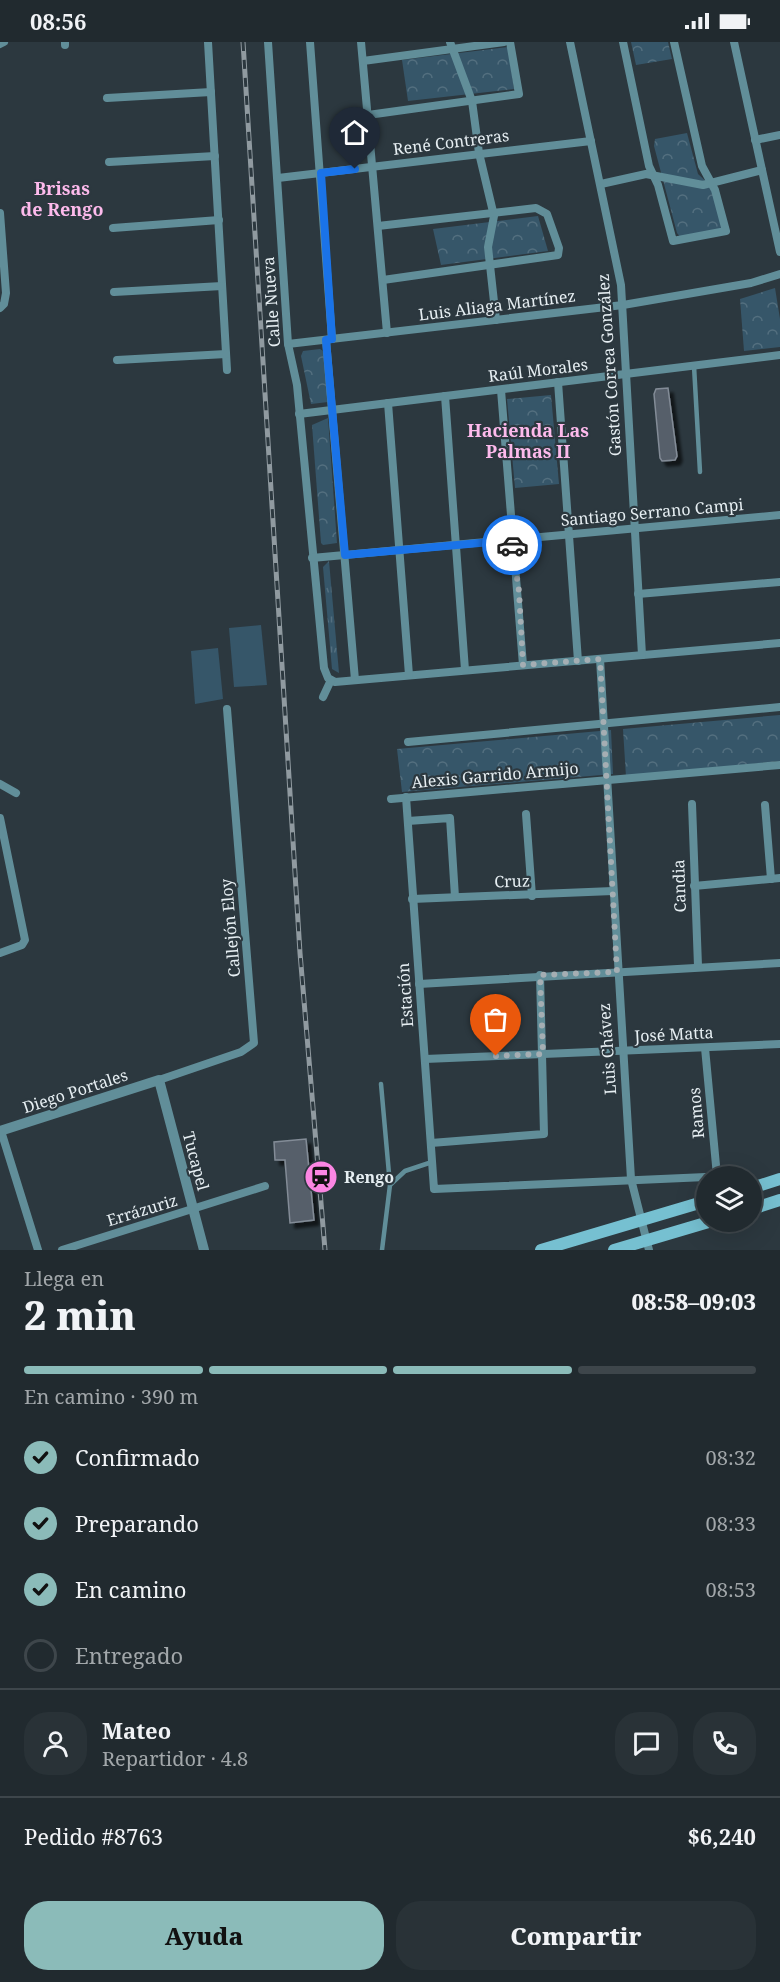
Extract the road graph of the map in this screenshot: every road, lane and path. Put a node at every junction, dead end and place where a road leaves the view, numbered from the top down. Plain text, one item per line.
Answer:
1 (208, 42) edge
2 (268, 42) edge
3 (310, 42) edge
4 (361, 42) edge
5 (504, 42) edge
6 (510, 42) edge
7 (570, 42) edge
8 (623, 42) edge
9 (674, 42) edge
10 (734, 42) edge
11 (451, 45) edge
12 (363, 61) junction
13 (211, 92) junction
14 (107, 98) dead end
15 (472, 101) junction
16 (368, 115) junction
17 (780, 135) edge
18 (755, 140) junction
19 (591, 141) junction
20 (479, 153) junction
21 (215, 156) junction
22 (109, 162) dead end
23 (372, 167) junction
24 (762, 170) junction
25 (321, 173) junction
26 (653, 174) junction
27 (278, 178) junction
28 (601, 183) junction
29 (712, 183) junction
30 (0, 213) edge
31 (493, 213) junction
32 (219, 220) junction
33 (378, 226) junction
34 (113, 228) dead end
35 (780, 252) edge
36 (490, 265) junction
37 (780, 274) edge
38 (382, 280) junction
39 (222, 286) junction
40 (114, 292) dead end
41 (623, 305) junction
42 (0, 308) edge
43 (496, 320) junction
44 (387, 333) junction
45 (329, 339) junction
46 (288, 344) junction
47 (226, 354) junction
48 (780, 355) edge
49 (117, 360) dead end
50 (694, 366) junction
51 (227, 370) dead end
52 (627, 374) junction
53 (558, 382) junction
54 (501, 390) junction
55 (445, 396) junction
56 (388, 403) junction
57 (332, 410) junction
58 (299, 414) junction
59 (700, 472) dead end
60 (780, 515) edge
61 (635, 528) junction
62 (571, 534) junction
63 (512, 540) junction
64 (458, 545) junction
65 (400, 550) junction
66 (345, 555) junction
67 (312, 558) junction
68 (780, 582) edge
69 (638, 594) junction
70 (780, 643) edge
71 (642, 655) junction
72 (600, 659) junction
73 (578, 661) junction
74 (523, 665) junction
75 (465, 670) junction
76 (409, 675) junction
77 (355, 680) junction
78 (333, 681) junction
79 (324, 697) dead end
80 (780, 707) edge
81 (227, 709) dead end
82 (603, 722) junction
83 (408, 742) dead end
84 (780, 765) edge
85 (607, 781) junction
86 (0, 784) edge
87 (16, 793) dead end
88 (406, 797) junction
89 (391, 799) dead end
90 (692, 804) dead end
91 (765, 805) dead end
92 (526, 814) dead end
93 (0, 818) edge
94 (408, 821) junction
95 (776, 878) edge
96 (694, 886) junction
97 (613, 891) junction
98 (532, 896) junction
99 (455, 897) junction
100 (412, 899) junction
101 (0, 953) edge
102 (780, 963) edge
103 (698, 966) junction
104 (617, 972) junction
105 (540, 975) junction
106 (420, 984) junction
107 (780, 1044) edge
108 (705, 1048) junction
109 (622, 1052) junction
110 (543, 1054) junction
111 (425, 1059) junction
112 (159, 1080) junction
113 (381, 1084) dead end
114 (0, 1131) edge
115 (431, 1143) junction
116 (432, 1162) junction
117 (716, 1166) edge
118 (696, 1177) edge
119 (631, 1179) junction
120 (780, 1179) edge
121 (390, 1185) junction
122 (762, 1185) edge
123 (265, 1186) dead end
124 (780, 1200) edge
125 (696, 1204) edge
126 (762, 1206) edge
127 (193, 1210) junction
128 (641, 1221) junction
129 (696, 1227) edge
130 (648, 1245) edge
131 (38, 1250) edge
132 (62, 1250) edge
133 (204, 1250) edge
134 (382, 1250) edge
135 (542, 1250) edge
136 (614, 1250) edge

1 - 13 street
2 - 27 street, Calle Nueva
3 - 25 street
4 - 12 street
5 - 11 street
6 - 15 street
7 - 19 street, Gastón Correa González
8 - 26 street
9 - 29 street
10 - 18 street
11 - 12 street
11 - 15 street
12 - 16 street
13 - 14 street
13 - 21 street
15 - 16 street
15 - 20 street
16 - 23 street
17 - 18 street
18 - 24 street
19 - 20 street, René Contreras
19 - 28 street, Gastón Correa González
20 - 23 street, René Contreras
20 - 31 street
21 - 22 street
21 - 32 street
23 - 25 street, René Contreras
23 - 33 street
24 - 29 street
24 - 35 street
25 - 27 street, René Contreras
25 - 45 street
26 - 28 street
26 - 29 street
26 - 29 street
27 - 46 street, Calle Nueva
28 - 41 street, Gastón Correa González
30 - 42 street
31 - 33 street
31 - 36 street
31 - 36 street
32 - 34 street
32 - 39 street
33 - 38 street
36 - 38 street
36 - 43 street
37 - 41 street, Luis Aliaga Martínez
38 - 44 street
39 - 40 street
39 - 47 street
41 - 43 street, Luis Aliaga Martínez
41 - 52 street, Gastón Correa González
43 - 44 street, Luis Aliaga Martínez
44 - 45 street, Luis Aliaga Martínez
45 - 46 street, Luis Aliaga Martínez
45 - 57 street
46 - 58 street, Calle Nueva
47 - 49 street
47 - 51 street
48 - 50 street, Raúl Morales
50 - 52 street, Raúl Morales
50 - 59 lane
52 - 53 street, Raúl Morales
52 - 61 street, Gastón Correa González
53 - 54 street, Raúl Morales
53 - 62 street
54 - 55 street, Raúl Morales
54 - 63 street
55 - 56 street, Raúl Morales
55 - 64 street
56 - 57 street, Raúl Morales
56 - 65 street
57 - 58 street, Raúl Morales
57 - 66 street
58 - 67 street, Calle Nueva
60 - 61 street, Santiago Serrano Campi
61 - 62 street, Santiago Serrano Campi
61 - 69 street, Gastón Correa González
62 - 63 street, Santiago Serrano Campi
62 - 73 street
63 - 64 street, Santiago Serrano Campi
63 - 74 street
64 - 65 street, Santiago Serrano Campi
64 - 75 street
65 - 66 street, Santiago Serrano Campi
65 - 76 street
66 - 67 street, Santiago Serrano Campi
66 - 77 street
67 - 78 street, Calle Nueva
68 - 69 street
69 - 71 street, Gastón Correa González
70 - 71 street
71 - 72 street
72 - 73 street
72 - 82 street, Luis Chávez
73 - 74 street
74 - 75 street
75 - 76 street
76 - 77 street
77 - 78 street
78 - 79 street
80 - 82 street
81 - 112 street, Callejón Eloy
82 - 83 street
82 - 85 street, Luis Chávez
84 - 85 street, Alexis Garrido Armijo
85 - 88 street, Alexis Garrido Armijo
85 - 97 street, Luis Chávez
86 - 87 street
88 - 89 street, Alexis Garrido Armijo
88 - 94 street, Estación
90 - 96 street, Candia
91 - 95 street
92 - 98 street
93 - 101 street
94 - 99 street
94 - 100 street, Estación
95 - 96 street
96 - 103 street, Candia
97 - 98 street, Cruz
97 - 104 street, Luis Chávez
98 - 99 street, Cruz
99 - 100 street, Cruz
100 - 106 street, Estación
102 - 103 street
103 - 104 street
104 - 105 street
104 - 109 street, Luis Chávez
105 - 106 street
105 - 110 street
106 - 111 street, Estación
107 - 108 street, José Matta
108 - 109 street, José Matta
108 - 117 street, Ramos
109 - 110 street, José Matta
109 - 119 street, Luis Chávez
110 - 111 street, José Matta
110 - 115 street
111 - 115 street, Estación
112 - 114 street, Diego Portales
112 - 127 street, Tucapel
113 - 121 lane
114 - 131 street
115 - 116 street, Estación
116 - 119 street, Estación
116 - 121 lane
118 - 119 street
119 - 128 street, Luis Chávez
120 - 122 main road
121 - 134 lane
123 - 127 street, Errázuriz
124 - 126 main road
125 - 128 main road
127 - 132 street, Errázuriz
127 - 133 street, Tucapel
128 - 130 street, Luis Chávez
128 - 135 main road
129 - 130 main road
130 - 136 main road

